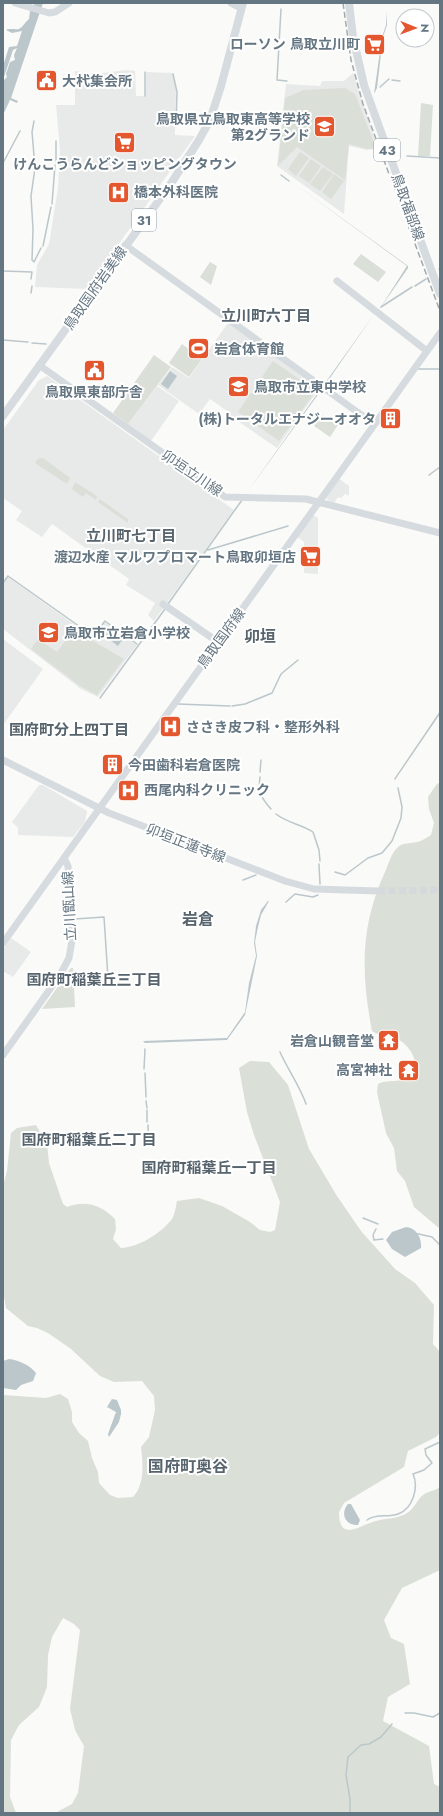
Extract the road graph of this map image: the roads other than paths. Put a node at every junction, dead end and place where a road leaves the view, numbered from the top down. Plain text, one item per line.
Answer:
1 (15, 3) edge
2 (69, 3) edge
3 (231, 3) edge
4 (349, 3) edge
5 (242, 5) edge
6 (126, 245) junction
7 (337, 281) dead end
8 (440, 294) edge
9 (440, 333) edge
10 (427, 351) junction
11 (39, 365) junction
12 (3, 416) edge
13 (374, 424) junction
14 (318, 502) junction
15 (440, 533) edge
16 (163, 604) dead end
17 (218, 642) junction
18 (3, 760) edge
19 (99, 809) junction
20 (64, 858) junction
21 (378, 891) tunnel mouth
22 (3, 943) edge
23 (3, 1055) edge

1 - 2 street
3 - 5 street
4 - 8 main road, 鳥取福部線 / 43
5 - 6 main road, 鳥取国府岩美線 / 31
6 - 11 main road, 鳥取国府岩美線 / 31
6 - 13 street
7 - 10 street
9 - 10 street, 鳥取国府線
10 - 13 street, 鳥取国府線
11 - 12 main road, 鳥取国府岩美線 / 31
11 - 14 street, 卯垣立川線
13 - 14 street, 鳥取国府線
14 - 15 street, 卯垣立川線
14 - 17 street, 鳥取国府線
16 - 17 street
17 - 19 street, 鳥取国府線
18 - 19 street, 卯垣正蓮寺線
19 - 20 street, 鳥取国府線
19 - 21 street, 卯垣正蓮寺線
20 - 22 street, 鳥取国府線
20 - 23 street, 立川甑山線

